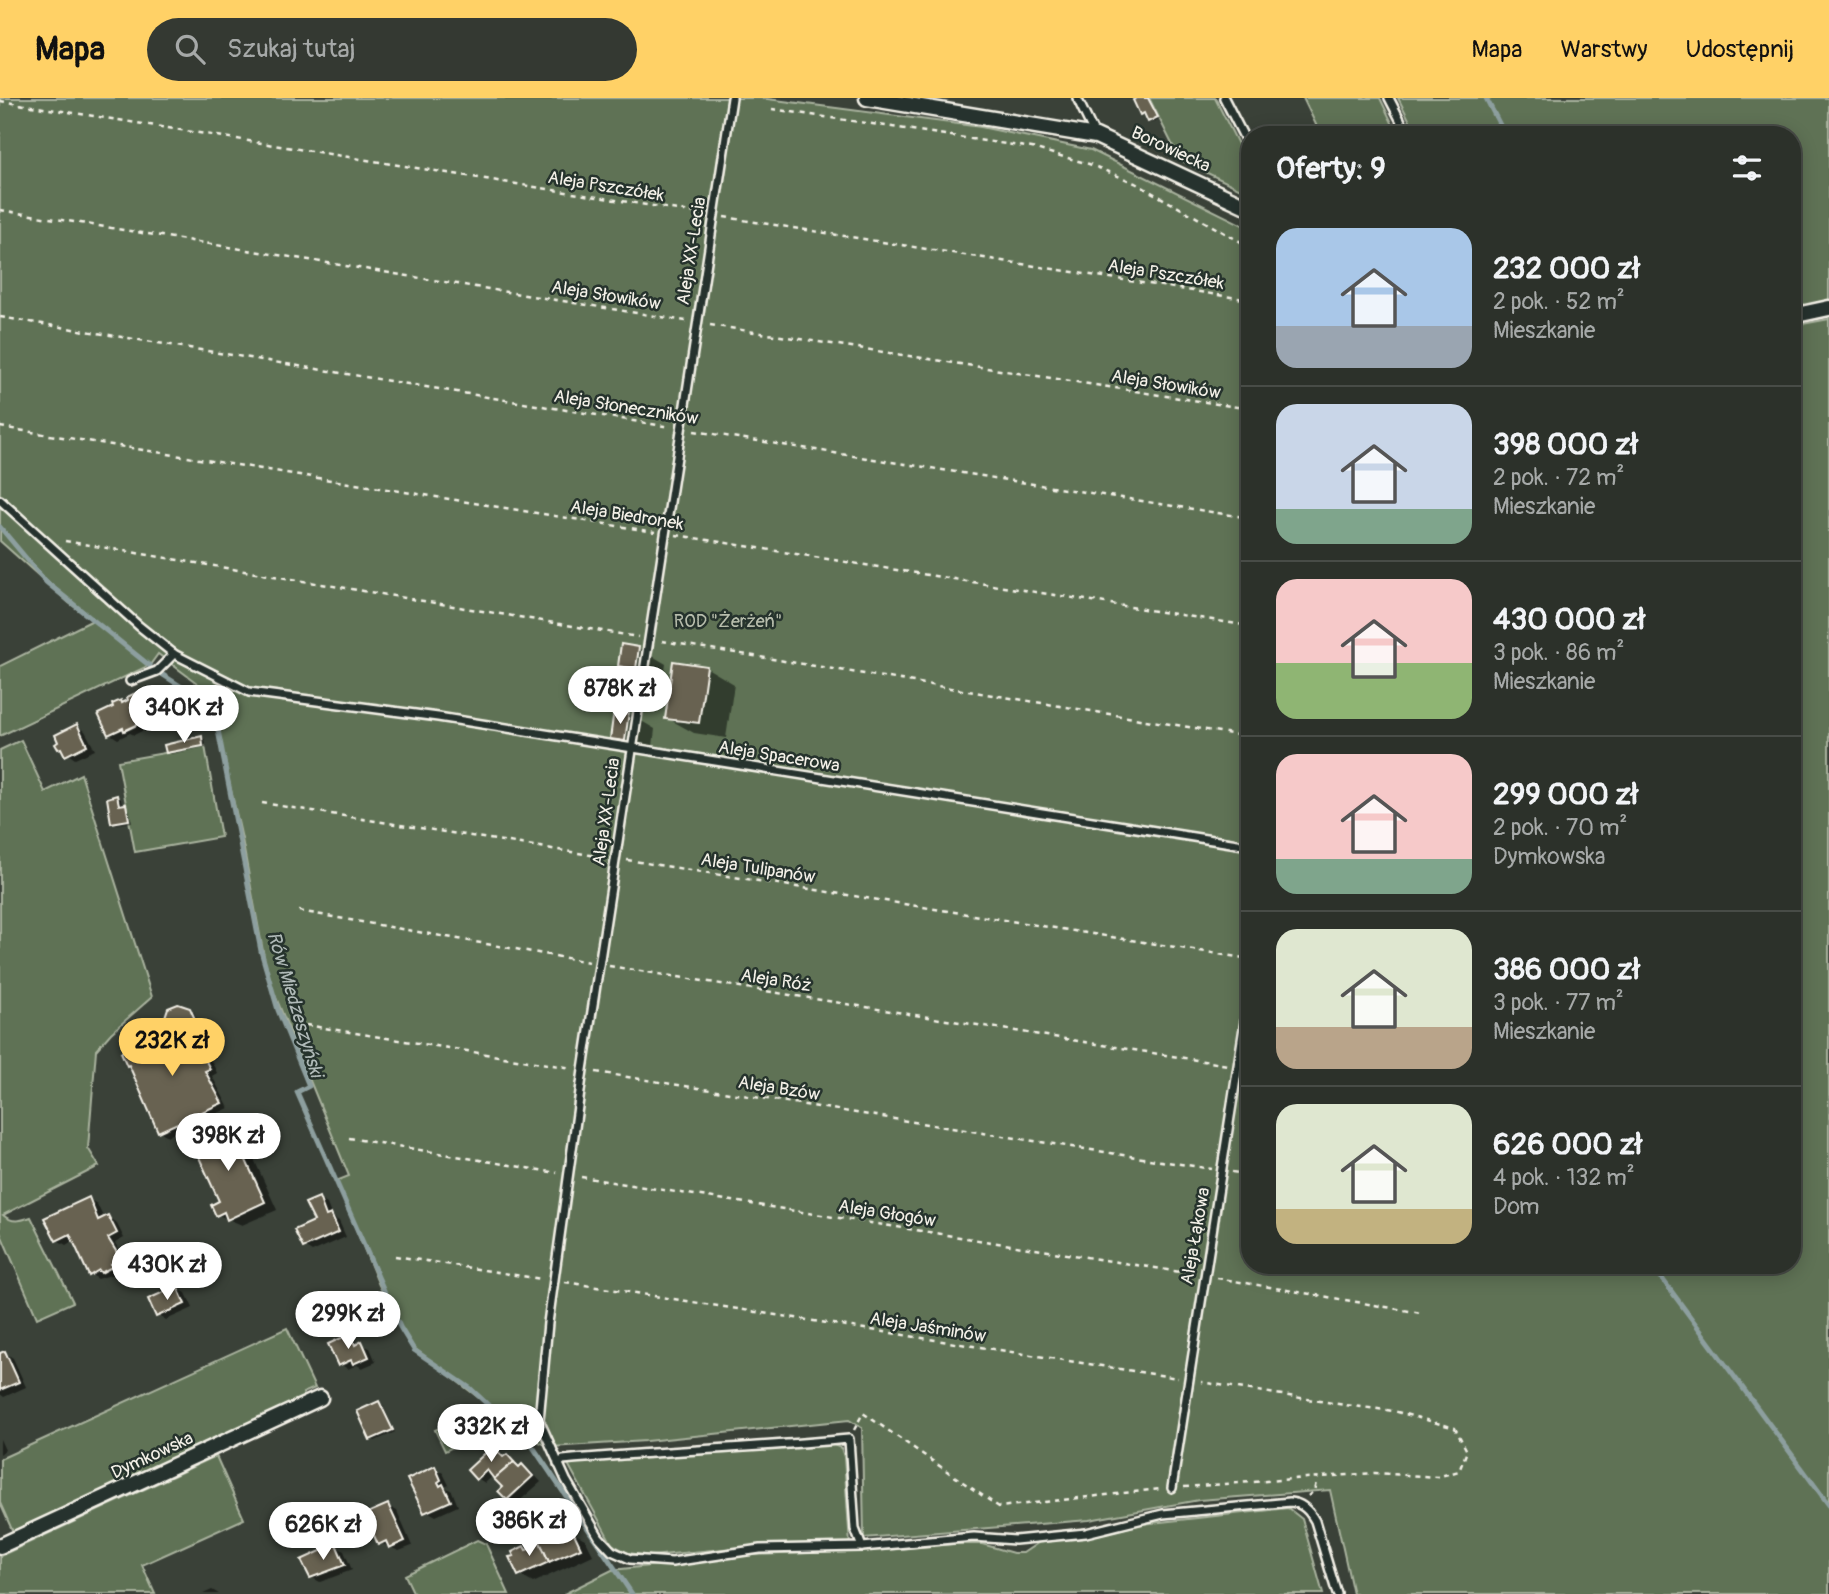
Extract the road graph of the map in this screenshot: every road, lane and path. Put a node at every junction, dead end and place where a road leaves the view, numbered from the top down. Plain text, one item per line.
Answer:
1 (732, 98) edge
2 (867, 98) edge
3 (1077, 98) edge
4 (1224, 98) edge
5 (1389, 98) edge
6 (908, 101) edge
7 (0, 102) edge
8 (772, 109) dead end
9 (1403, 126) edge
10 (1241, 131) edge
11 (1096, 135) junction
12 (1241, 204) edge
13 (0, 211) edge
14 (712, 216) junction
15 (1241, 242) edge
16 (1241, 299) edge
17 (1829, 309) edge
18 (1801, 314) edge
19 (0, 317) edge
20 (696, 322) junction
21 (1241, 408) edge
22 (0, 427) edge
23 (680, 429) junction
24 (0, 500) edge
25 (1241, 517) edge
26 (665, 533) junction
27 (1241, 625) edge
28 (173, 654) junction
29 (131, 681) dead end
30 (632, 748) junction
31 (262, 803) dead end
32 (1241, 845) edge
33 (616, 859) junction
34 (299, 911) dead end
35 (1241, 957) edge
36 (599, 964) junction
37 (306, 1025) dead end
38 (1241, 1042) edge
39 (1237, 1066) junction
40 (583, 1070) junction
41 (349, 1138) dead end
42 (1222, 1170) junction
43 (1241, 1173) edge
44 (568, 1175) junction
45 (395, 1255) dead end
46 (1203, 1276) junction
47 (555, 1281) junction
48 (1421, 1312) dead end
49 (1188, 1380) junction
50 (320, 1398) dead end
51 (849, 1439) junction
52 (558, 1464) junction
53 (1317, 1477) junction
54 (1172, 1488) junction
55 (1310, 1513) junction
56 (0, 1546) edge
57 (862, 1547) junction
58 (1337, 1594) edge

1 - 14 lane, Aleja XX-Lecia
2 - 6 street, Borowiecka
3 - 11 lane
4 - 10 lane
5 - 9 lane
6 - 11 street, Borowiecka
7 - 14 path, Aleja Pszczółek
8 - 15 path
11 - 12 street, Borowiecka
13 - 20 path, Aleja Słowików
14 - 16 path, Aleja Pszczółek
14 - 20 lane, Aleja XX-Lecia
17 - 18 street
19 - 23 path, Aleja Słoneczników
20 - 21 path, Aleja Słowików
20 - 23 lane, Aleja XX-Lecia
22 - 26 path, Aleja Biedronek
23 - 25 path, Aleja Słoneczników
23 - 26 lane, Aleja XX-Lecia
24 - 28 lane, Aleja Spacerowa
26 - 27 path, Aleja Biedronek
26 - 30 lane, Aleja XX-Lecia
28 - 29 lane
28 - 30 lane, Aleja Spacerowa
30 - 32 lane, Aleja Spacerowa
30 - 33 lane, Aleja XX-Lecia
31 - 33 path, Aleja Tulipanów
33 - 35 path, Aleja Tulipanów
33 - 36 lane, Aleja XX-Lecia
34 - 36 path, Aleja Róż
36 - 39 path, Aleja Róż
36 - 40 lane, Aleja XX-Lecia
37 - 40 path, Aleja Bzów
38 - 39 lane, Aleja Łąkowa
39 - 42 lane, Aleja Łąkowa
40 - 42 path, Aleja Bzów
40 - 44 lane, Aleja XX-Lecia
41 - 44 path, Aleja Głogów
42 - 43 path, Aleja Bzów
42 - 46 lane, Aleja Łąkowa
44 - 46 path, Aleja Głogów
44 - 47 lane, Aleja XX-Lecia
45 - 47 path, Aleja Jaśminów
46 - 48 path, Aleja Głogów
46 - 49 lane, Aleja Łąkowa
47 - 49 path, Aleja Jaśminów
47 - 52 lane, Aleja XX-Lecia
49 - 53 path, Aleja Jaśminów
49 - 54 lane, Aleja Łąkowa
50 - 56 street, Dymkowska
51 - 52 lane
51 - 54 path
51 - 57 lane
52 - 57 lane, Aleja XX-Lecia
53 - 54 path
53 - 55 path
55 - 57 lane, Aleja XX-Lecia
55 - 58 lane

